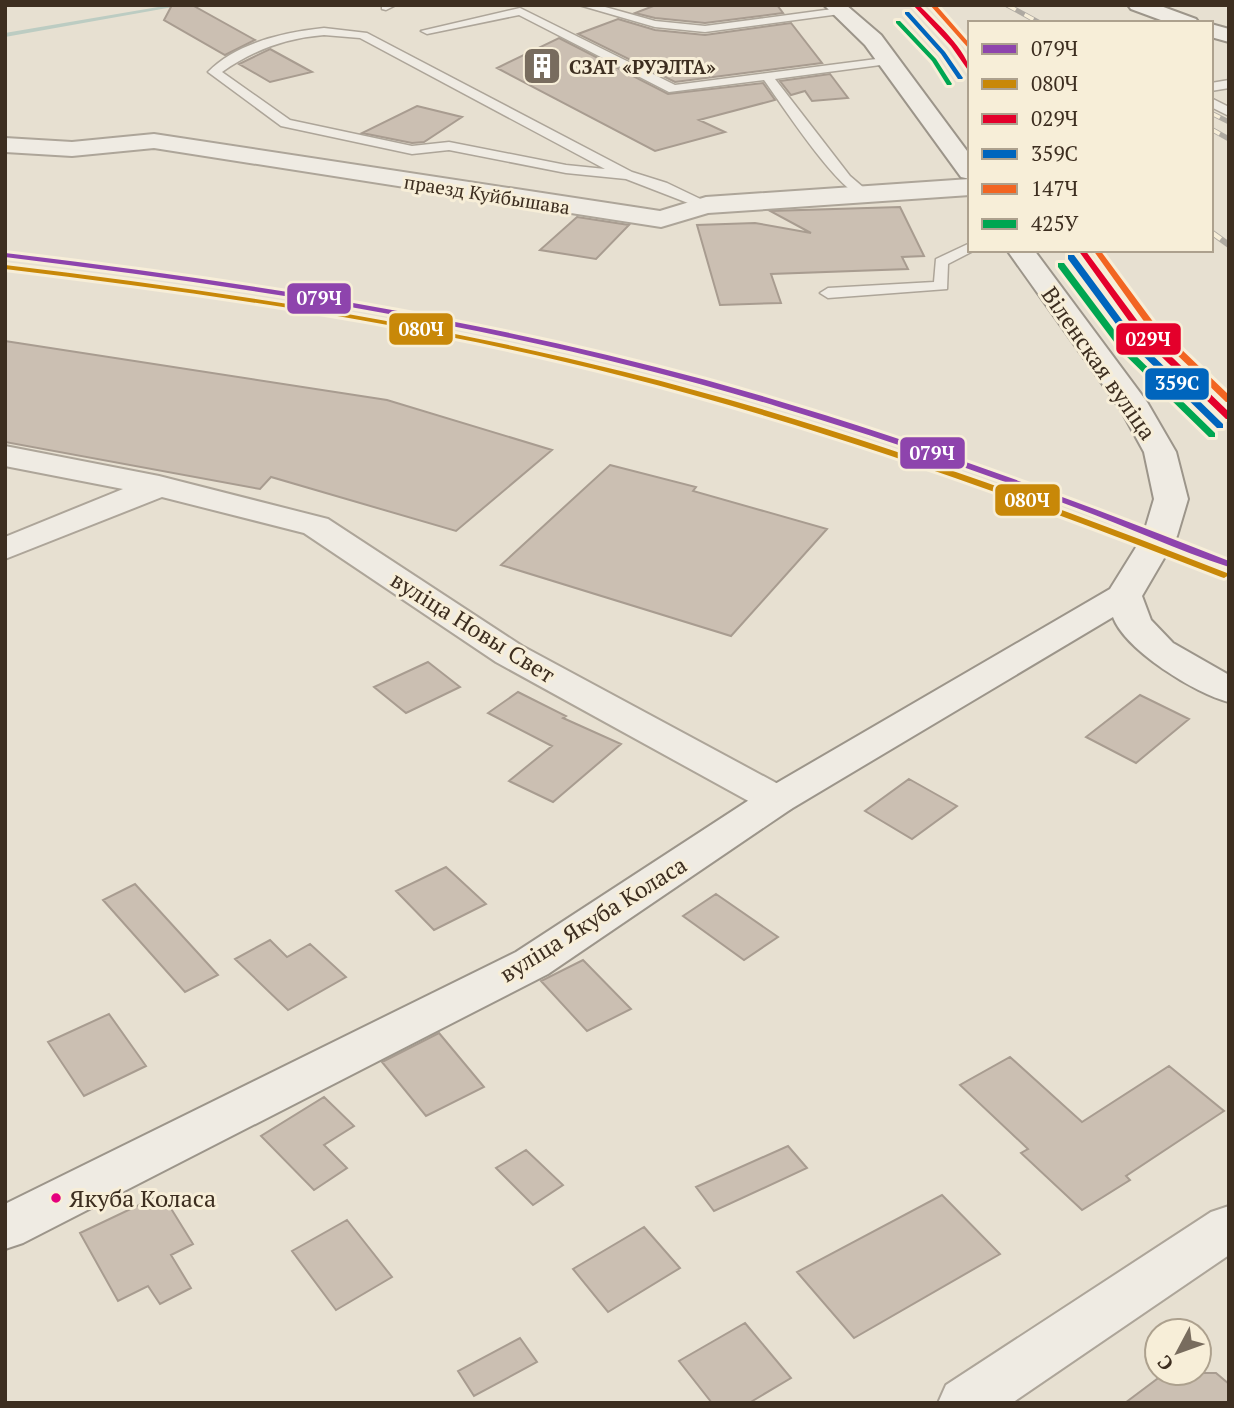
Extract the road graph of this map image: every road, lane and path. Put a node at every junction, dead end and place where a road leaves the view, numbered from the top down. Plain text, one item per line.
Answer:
1 (584, 5) edge
2 (1138, 5) edge
3 (837, 8) edge
4 (1183, 21) edge
5 (426, 31) dead end
6 (888, 60) junction
7 (768, 78) junction
8 (1213, 103) edge
9 (1229, 112) edge
10 (5, 145) edge
11 (968, 169) edge
12 (627, 176) junction
13 (968, 187) edge
14 (864, 194) junction
15 (706, 205) junction
16 (968, 248) edge
17 (1021, 252) edge
18 (828, 293) dead end
19 (5, 456) edge
20 (159, 486) junction
21 (5, 549) edge
22 (1124, 596) junction
23 (1229, 691) edge
24 (776, 800) junction
25 (1229, 1227) edge
26 (5, 1228) edge
27 (966, 1403) edge

1 - 3 lane
2 - 4 street
3 - 6 street
5 - 7 lane
6 - 7 lane
6 - 11 street
7 - 14 lane
8 - 9 lane
10 - 15 street, праезд Куйбышава
12 - 12 lane
12 - 15 lane
13 - 14 street, праезд Куйбышава
14 - 15 street, праезд Куйбышава
16 - 18 lane
17 - 22 street, Віленская вуліца
19 - 20 street, вуліца Новы Свет
20 - 21 street
20 - 24 street, вуліца Новы Свет
22 - 23 street
22 - 24 street, вуліца Якуба Коласа
24 - 26 street, вуліца Якуба Коласа
25 - 27 street

